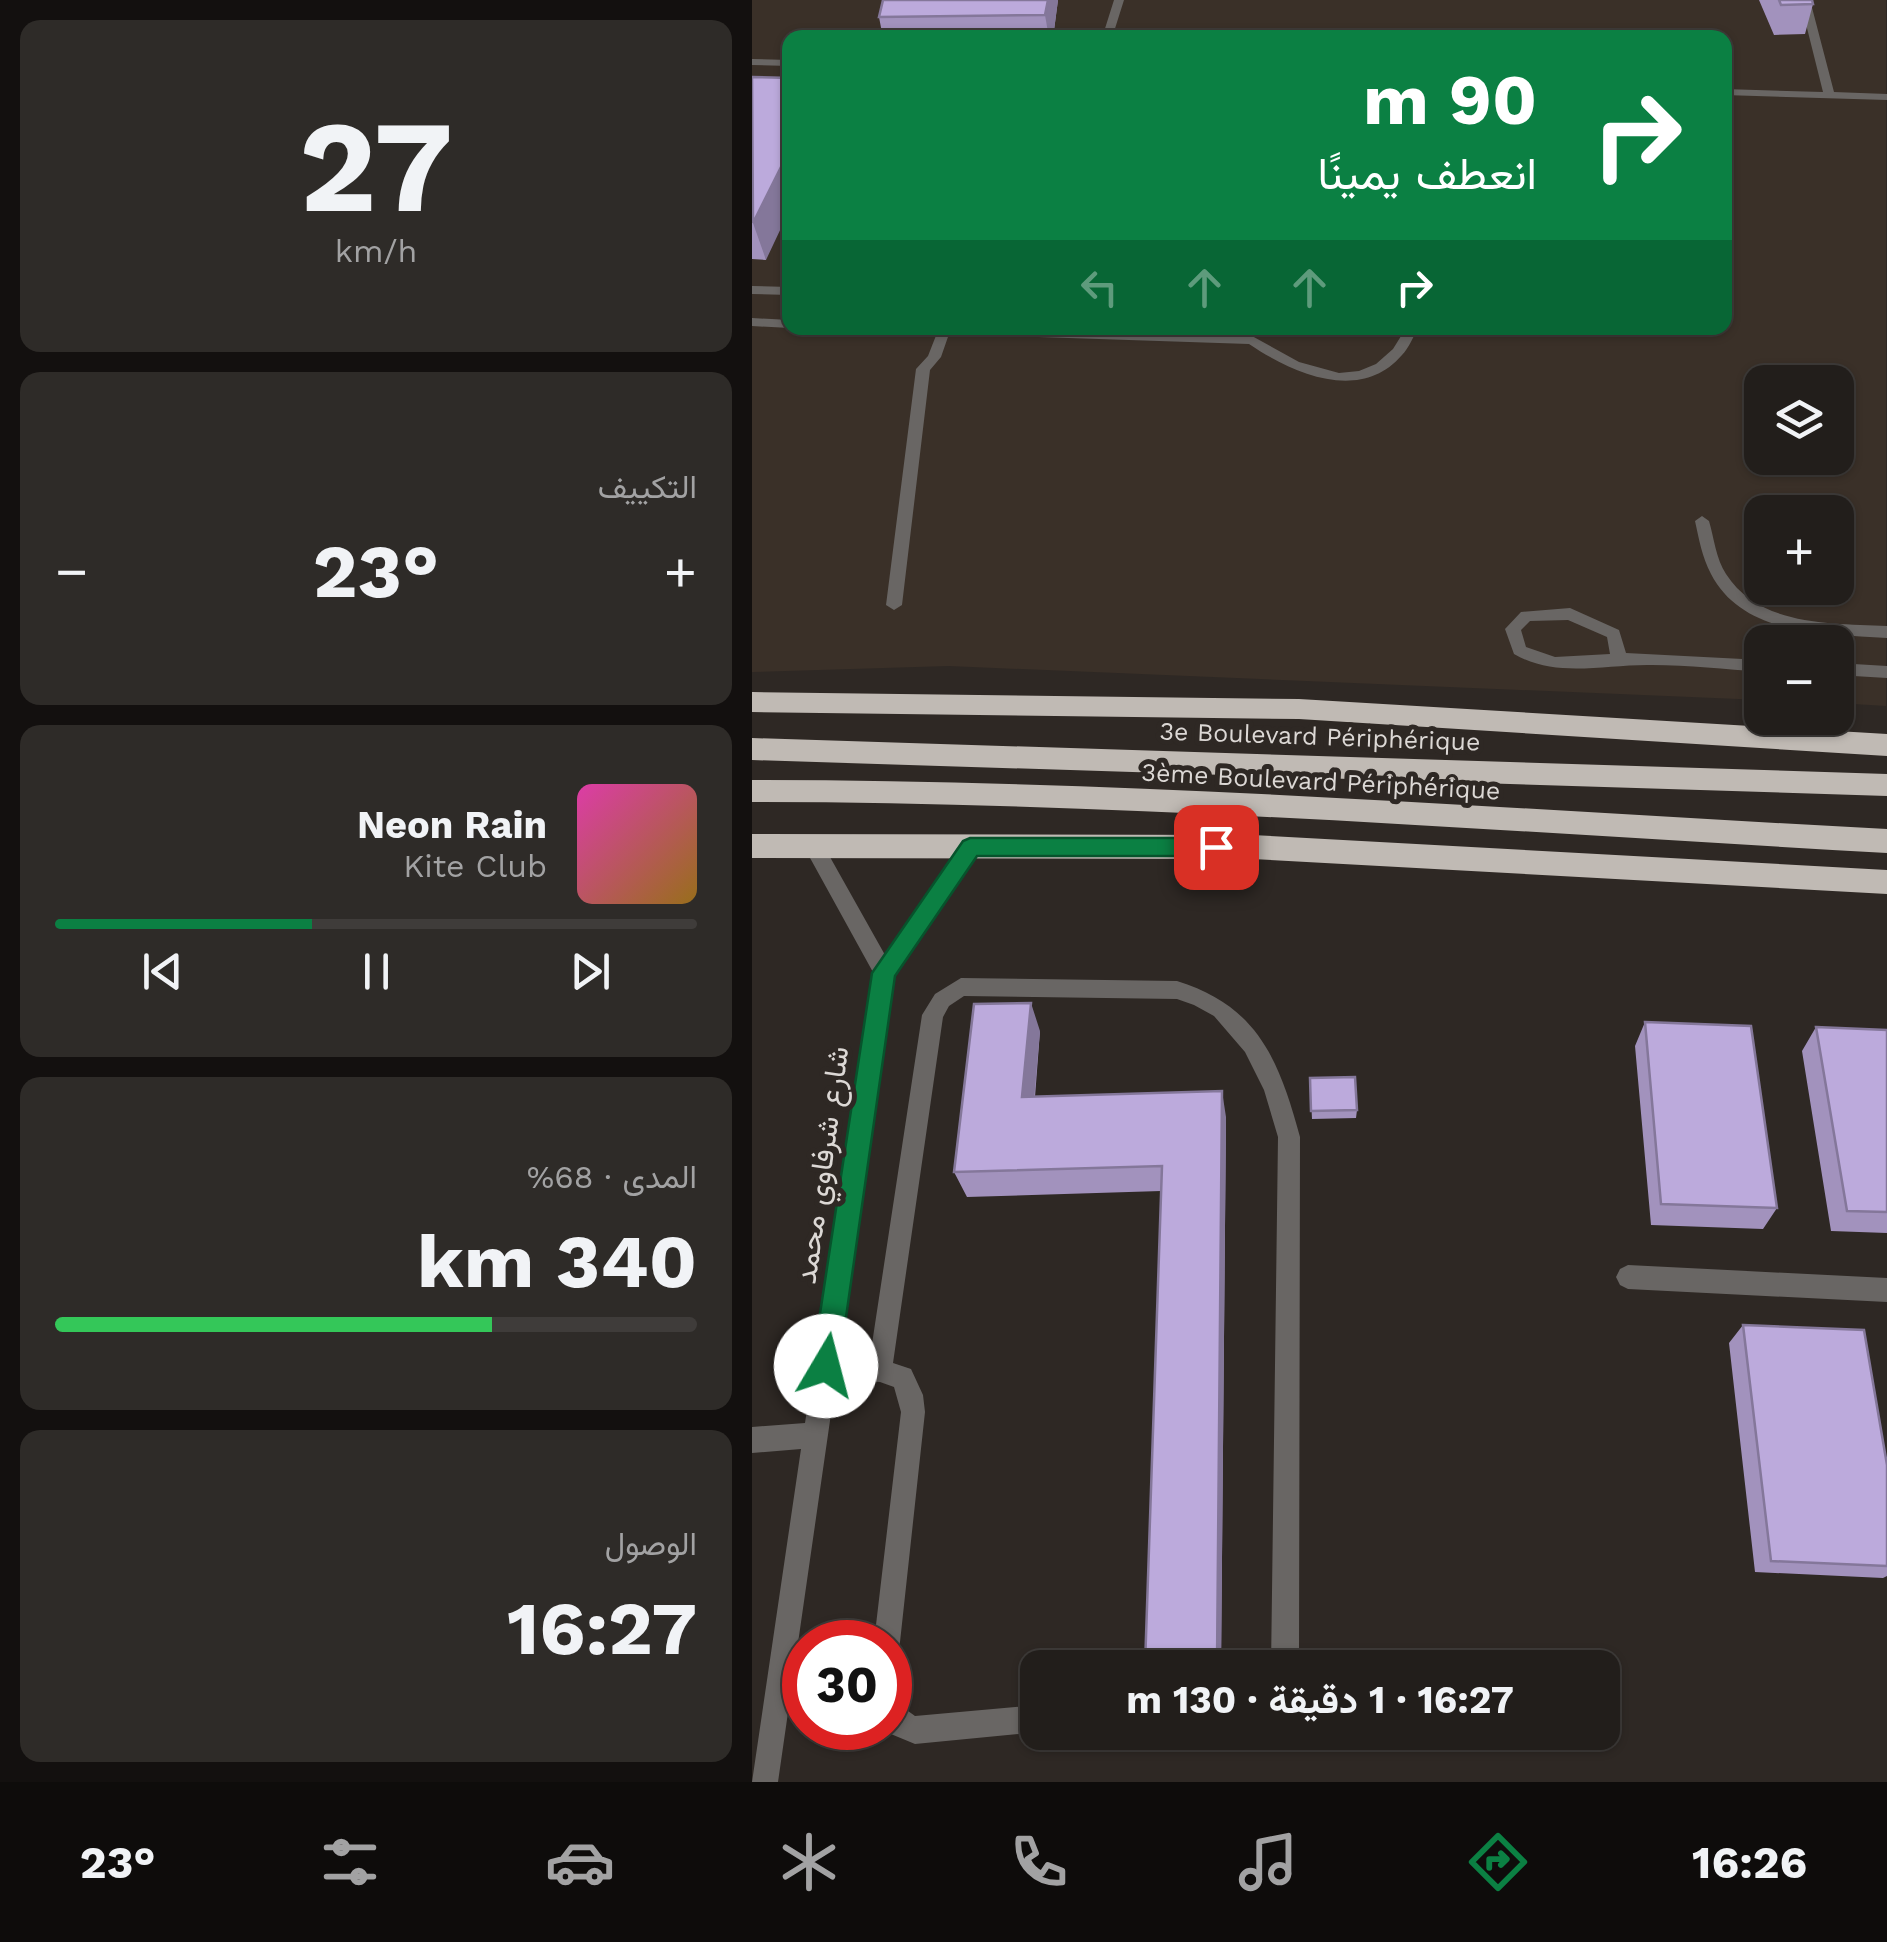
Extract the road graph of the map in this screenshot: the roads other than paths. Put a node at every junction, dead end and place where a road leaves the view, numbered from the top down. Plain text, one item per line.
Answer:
1 (1119, 0) edge
2 (1805, 0) edge
3 (1110, 30) edge
4 (752, 62) edge
5 (782, 63) edge
6 (1732, 92) edge
7 (1828, 95) junction
8 (1886, 97) edge
9 (752, 290) edge
10 (782, 291) edge
11 (752, 322) edge
12 (782, 324) edge
13 (942, 335) edge
14 (1170, 335) edge
15 (1409, 335) edge
16 (1702, 521) dead end
17 (894, 605) dead end
18 (1886, 632) edge
19 (1619, 659) junction
20 (1744, 665) edge
21 (1854, 670) edge
22 (1886, 672) edge
23 (752, 702) edge
24 (1886, 745) edge
25 (752, 749) edge
26 (1886, 785) edge
27 (752, 792) edge
28 (1886, 841) edge
29 (752, 846) edge
30 (814, 847) junction
31 (970, 847) junction
32 (1886, 882) edge
33 (884, 973) junction
34 (1628, 1277) dead end
35 (1886, 1290) edge
36 (826, 1366) junction
37 (880, 1370) junction
38 (815, 1435) junction
39 (752, 1440) edge
40 (890, 1620) edge
41 (1285, 1650) edge
42 (1020, 1721) edge
43 (912, 1729) edge
44 (764, 1782) edge

1 - 3 lane
2 - 7 lane
4 - 5 lane
6 - 7 lane
7 - 8 lane
9 - 10 lane
11 - 12 lane
13 - 17 lane
14 - 15 lane
16 - 18 lane
19 - 19 lane
19 - 20 lane
21 - 22 lane
23 - 24 highway
25 - 26 highway, 3e Boulevard Périphérique
27 - 28 highway, 3ème Boulevard Périphérique
29 - 30 highway
30 - 31 highway
30 - 33 street
31 - 32 highway
31 - 33 street, شارع شرفاوي محمد
33 - 36 street, شارع شرفاوي محمد
34 - 35 street
36 - 37 street
36 - 38 street, شارع شرفاوي محمد
37 - 40 street
37 - 41 street
38 - 39 street
38 - 44 street, شارع شرفاوي محمد
42 - 43 street

